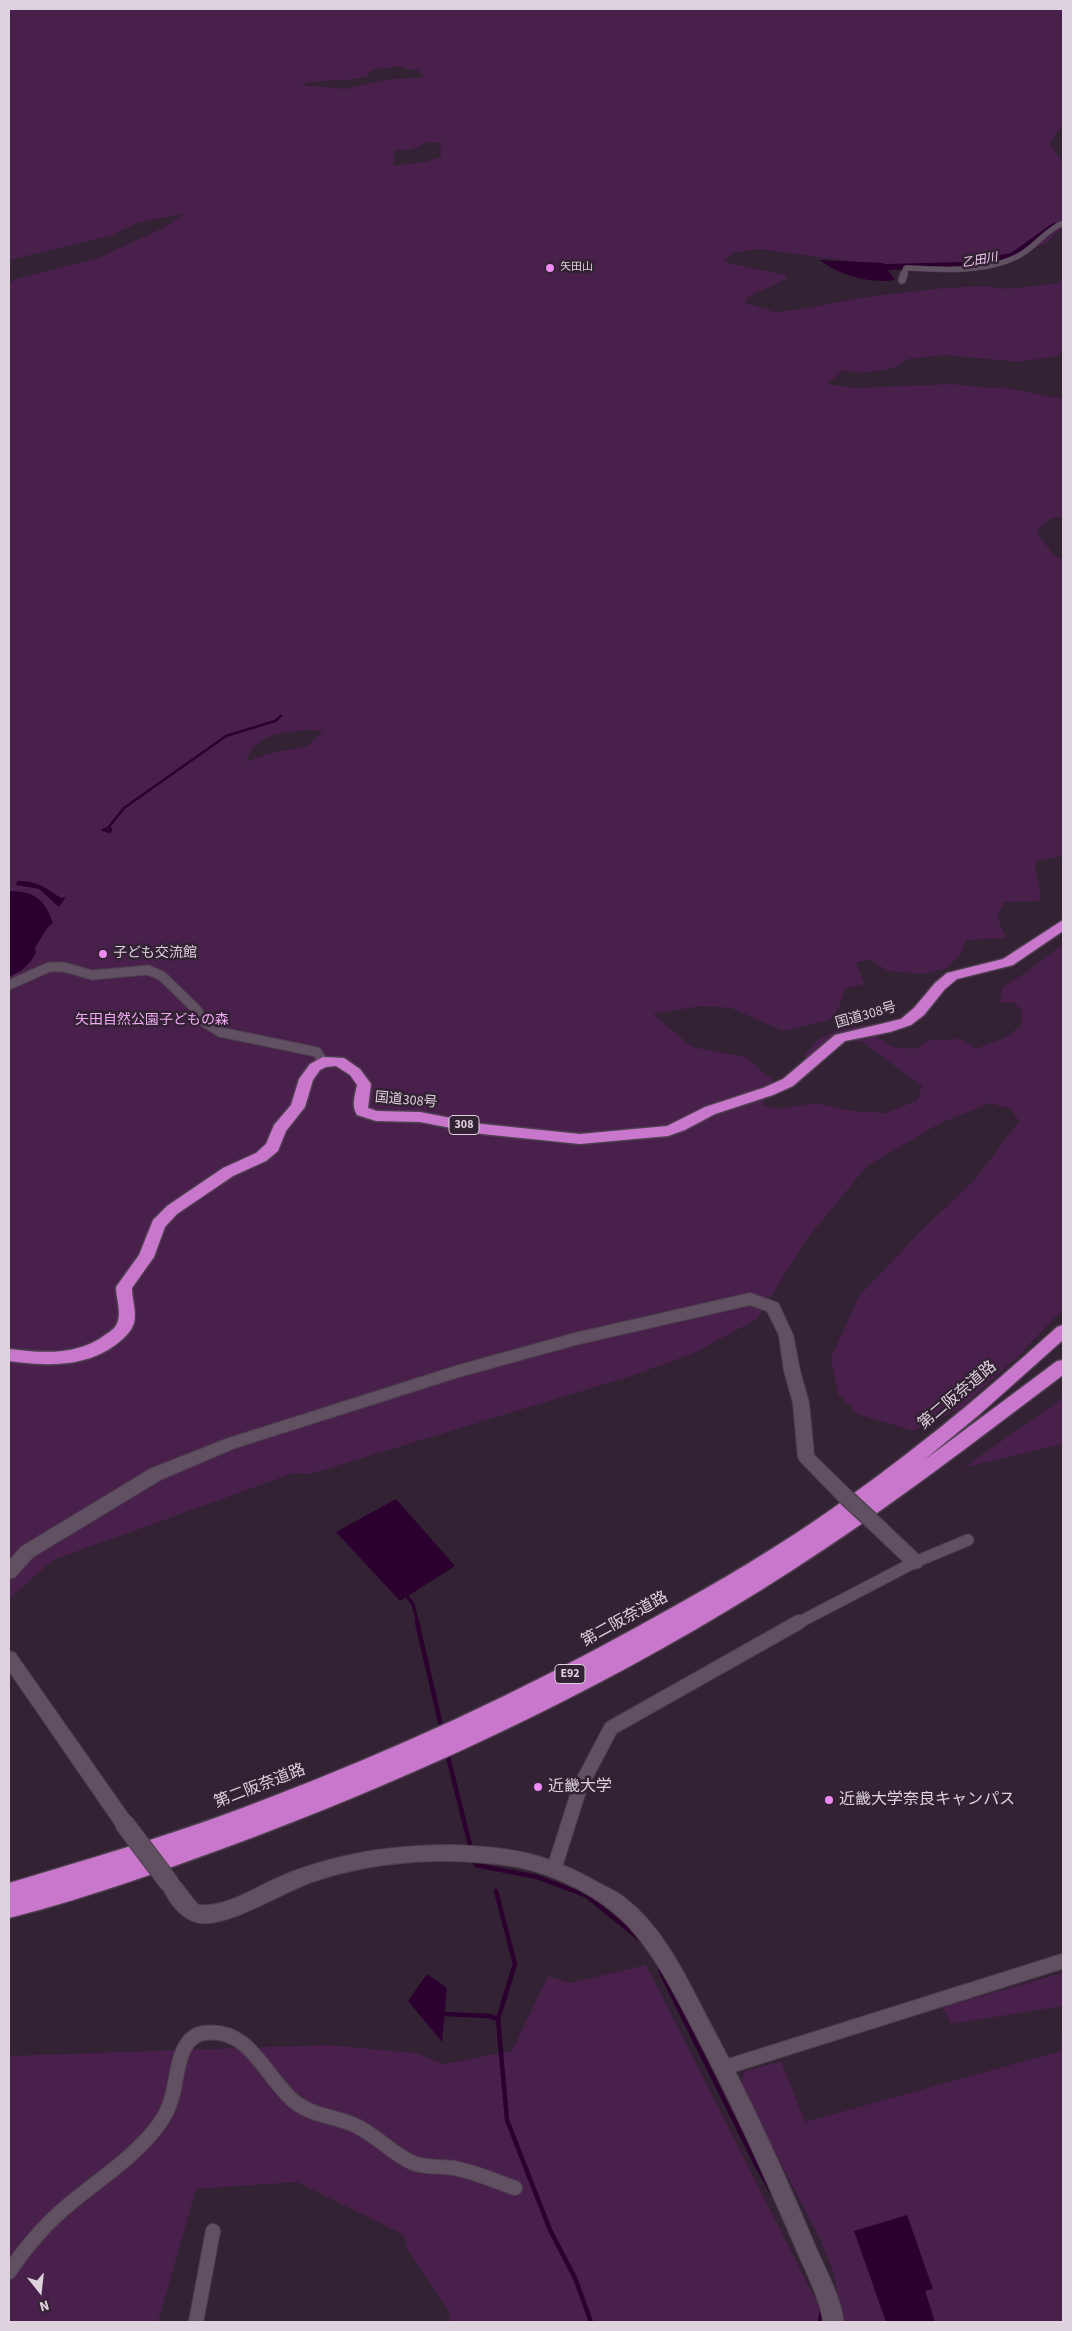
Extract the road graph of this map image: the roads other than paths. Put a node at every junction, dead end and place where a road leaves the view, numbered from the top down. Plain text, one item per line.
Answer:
1 (1063, 223) edge
2 (902, 280) dead end
3 (1063, 924) edge
4 (9, 985) edge
5 (323, 1062) junction
6 (1063, 1331) edge
7 (9, 1355) edge
8 (1063, 1366) edge
9 (968, 1540) dead end
10 (915, 1562) junction
11 (9, 1572) edge
12 (9, 1658) edge
13 (554, 1869) junction
14 (9, 1892) edge
15 (9, 1908) edge
16 (1063, 1961) edge
17 (723, 2068) junction
18 (515, 2188) dead end
19 (213, 2231) dead end
20 (9, 2272) edge
21 (196, 2322) edge
22 (833, 2322) edge

1 - 2 street
3 - 5 highway, 国道308号 / 308
4 - 5 street
5 - 7 highway
6 - 14 highway, 第二阪奈道路 / E92
8 - 15 highway, E92
9 - 10 street
10 - 11 street, bridge
10 - 13 street
12 - 13 street, bridge
13 - 17 street
16 - 17 street
17 - 22 street
18 - 20 street
19 - 21 street

